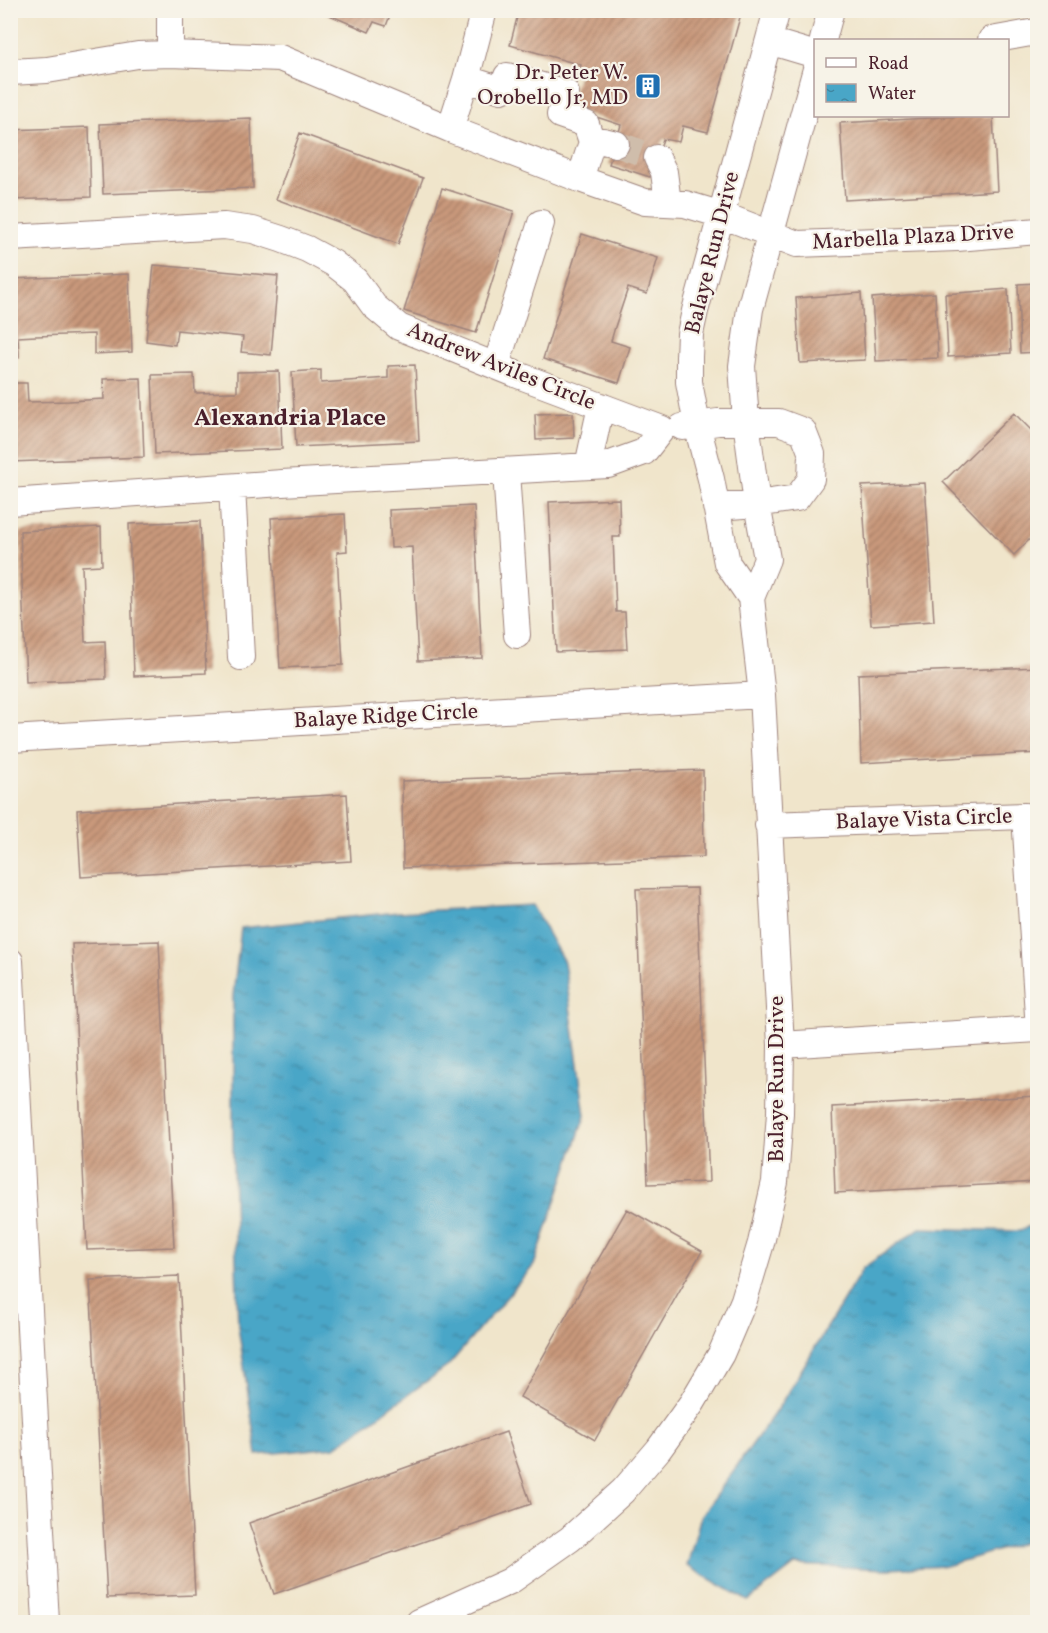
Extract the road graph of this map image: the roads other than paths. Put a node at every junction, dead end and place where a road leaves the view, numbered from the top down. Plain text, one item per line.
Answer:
1 (170, 10) edge
2 (484, 10) edge
3 (777, 10) edge
4 (831, 10) edge
5 (1037, 36) edge
6 (823, 39) edge
7 (1002, 39) edge
8 (769, 41) junction
9 (170, 54) junction
10 (814, 54) edge
11 (10, 72) edge
12 (814, 76) edge
13 (466, 79) junction
14 (450, 129) junction
15 (657, 158) dead end
16 (580, 179) junction
17 (668, 203) junction
18 (722, 215) junction
19 (541, 223) dead end
20 (1038, 231) edge
21 (770, 233) junction
22 (10, 238) edge
23 (496, 366) junction
24 (601, 406) junction
25 (746, 421) junction
26 (697, 425) junction
27 (662, 429) junction
28 (588, 466) junction
29 (506, 472) junction
30 (232, 487) junction
31 (10, 502) edge
32 (757, 504) junction
33 (716, 507) junction
34 (751, 598) junction
35 (517, 634) dead end
36 (241, 657) dead end
37 (762, 695) junction
38 (10, 739) edge
39 (768, 825) junction
40 (10, 961) edge
41 (1038, 1015) edge
42 (1038, 1029) edge
43 (781, 1045) junction
44 (46, 1623) edge
45 (419, 1623) edge

1 - 9 street
2 - 13 street
3 - 8 street, Balaye Run Drive
4 - 6 street
5 - 7 street
8 - 10 street
8 - 18 street, Balaye Run Drive
9 - 11 street, Marbella Plaza Drive
9 - 14 street, Marbella Plaza Drive
12 - 21 street, Balaye Run Drive
13 - 14 street
13 - 16 street
14 - 16 street, Marbella Plaza Drive
15 - 17 street
16 - 17 street, Marbella Plaza Drive
17 - 18 street, Marbella Plaza Drive
18 - 21 street, Marbella Plaza Drive
18 - 26 street, Balaye Run Drive
19 - 23 street
20 - 21 street, Marbella Plaza Drive
21 - 25 street, Balaye Run Drive
22 - 23 street, Andrew Aviles Circle
23 - 24 street, Andrew Aviles Circle
24 - 27 street, Andrew Aviles Circle
24 - 28 street
25 - 26 street, Andrew Aviles Circle
25 - 32 street, Balaye Run Drive
25 - 32 street, Andrew Aviles Circle
26 - 27 street, Andrew Aviles Circle
26 - 33 street, Balaye Run Drive
27 - 28 street
28 - 29 street
29 - 30 street
29 - 35 street
30 - 31 street
30 - 36 street
32 - 33 street, Andrew Aviles Circle
32 - 34 street, Balaye Run Drive
33 - 34 street, Balaye Run Drive
34 - 37 street, Balaye Run Drive
37 - 38 street, Balaye Ridge Circle
37 - 39 street, Balaye Run Drive
39 - 41 street, Balaye Vista Circle
39 - 43 street, Balaye Run Drive
40 - 44 street
42 - 43 street
43 - 45 street, Balaye Run Drive

